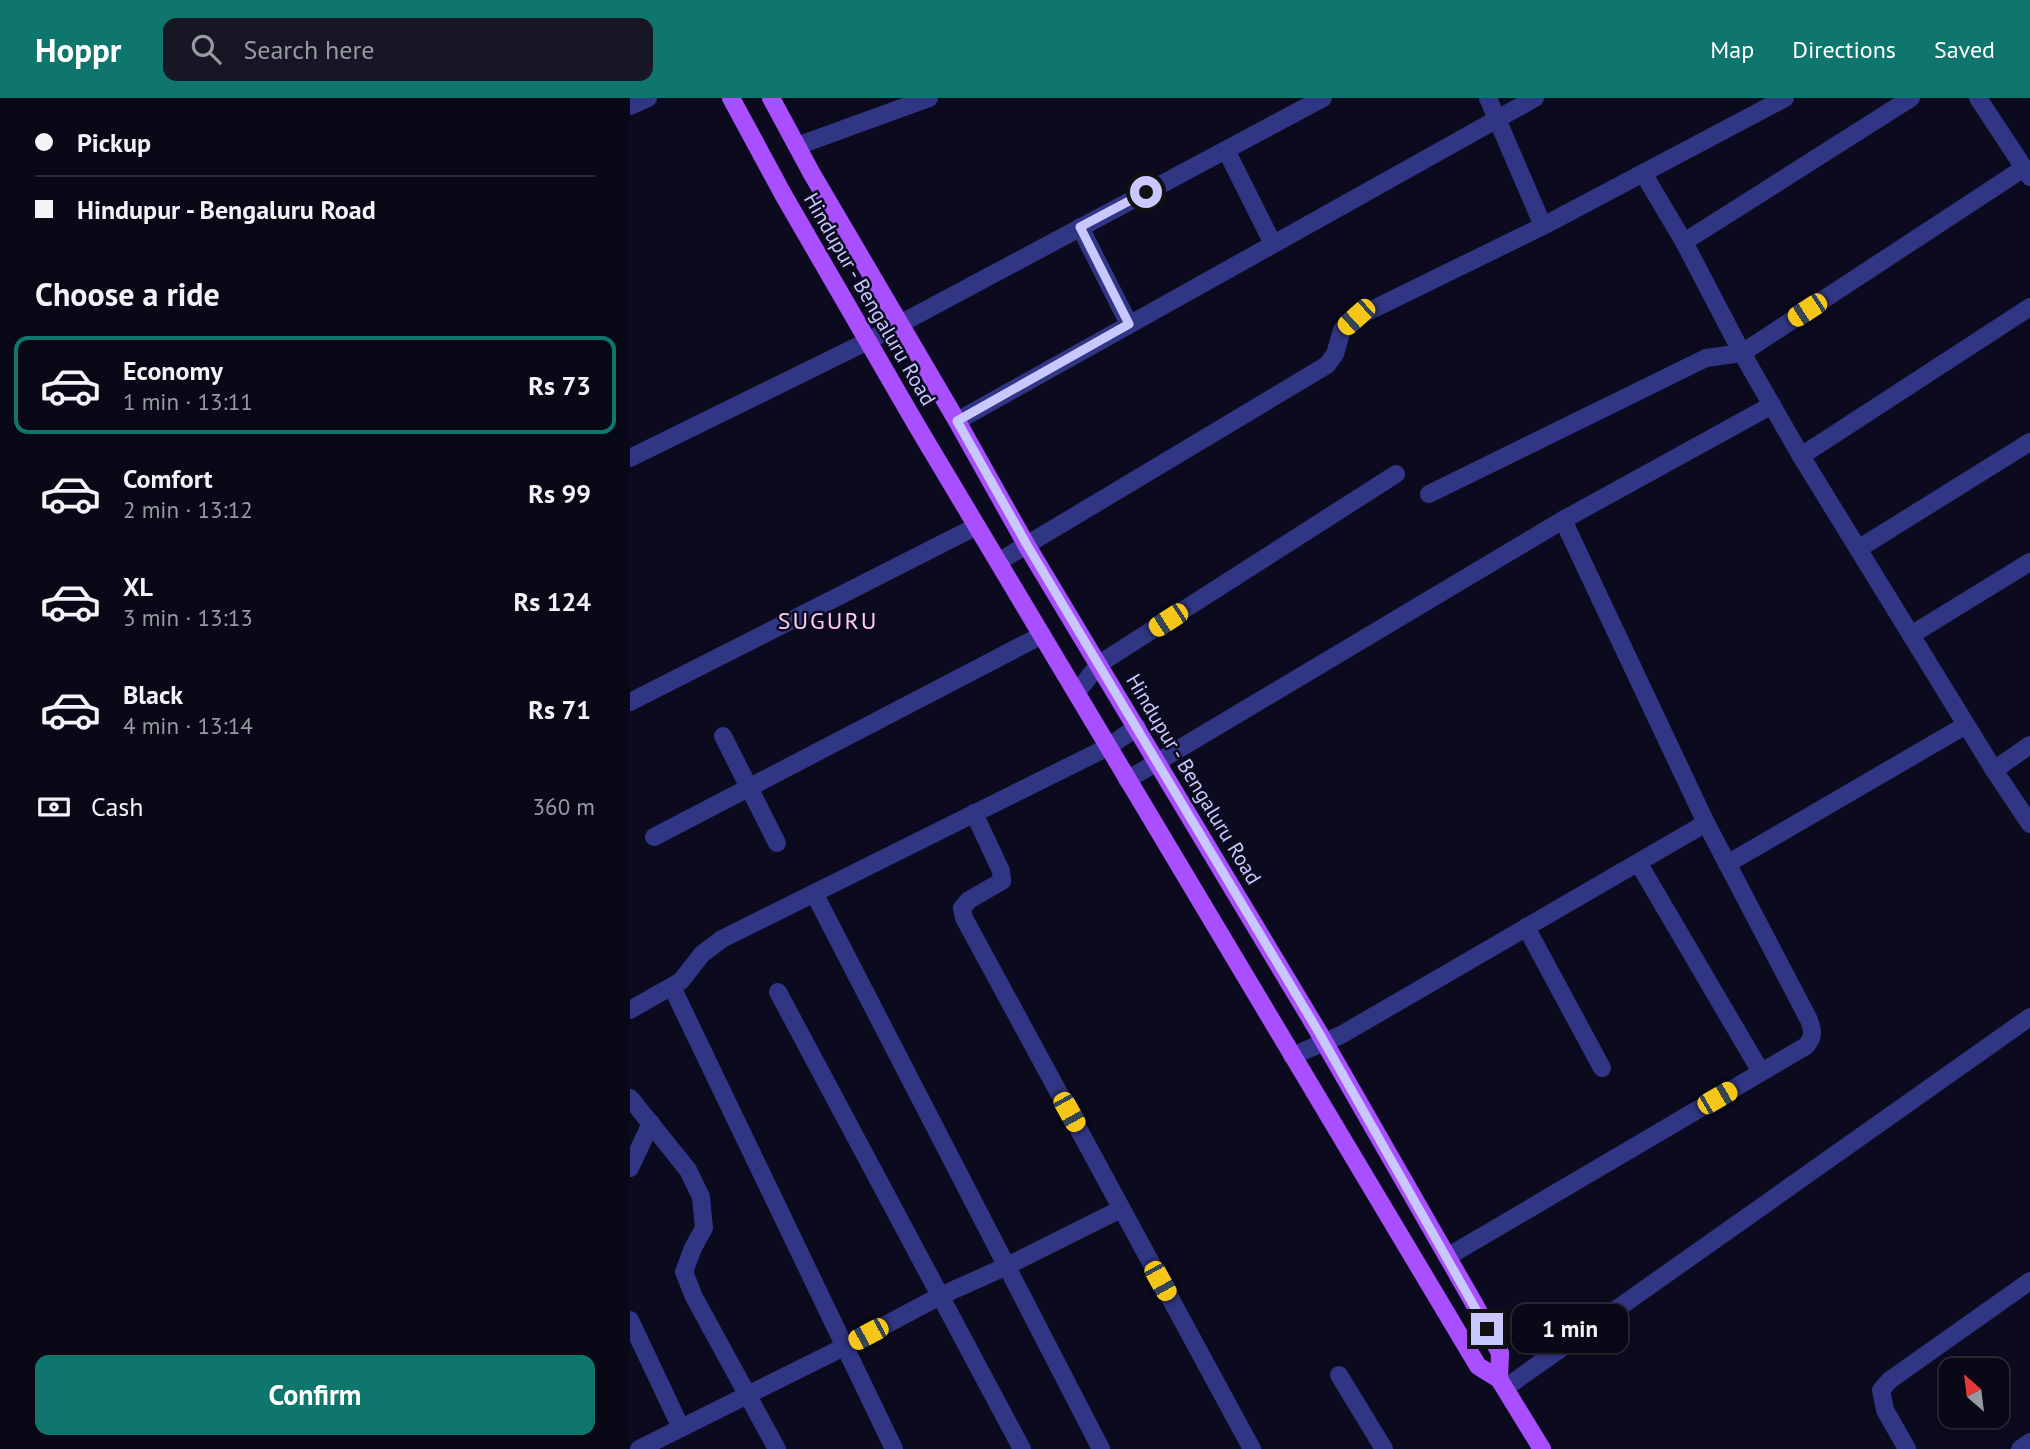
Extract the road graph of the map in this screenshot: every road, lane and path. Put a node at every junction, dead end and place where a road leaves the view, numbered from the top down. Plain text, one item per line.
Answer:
1 (648, 98) edge
2 (731, 98) edge
3 (771, 98) edge
4 (929, 98) edge
5 (1323, 98) edge
6 (1488, 98) edge
7 (1535, 98) edge
8 (1785, 98) edge
9 (1912, 98) edge
10 (1979, 98) edge
11 (630, 106) edge
12 (1497, 118) junction
13 (797, 146) junction
14 (1226, 150) junction
15 (1643, 173) junction
16 (2027, 173) edge
17 (1543, 226) junction
18 (1080, 227) junction
19 (1684, 242) junction
20 (1273, 244) junction
21 (2030, 307) edge
22 (900, 323) junction
23 (1129, 324) junction
24 (868, 341) junction
25 (1742, 353) junction
26 (1772, 405) junction
27 (957, 421) junction
28 (2030, 442) edge
29 (1801, 456) junction
30 (630, 458) edge
31 (1396, 474) dead end
32 (1430, 494) dead end
33 (1563, 520) junction
34 (976, 526) junction
35 (1027, 545) junction
36 (1858, 549) junction
37 (998, 562) junction
38 (2030, 562) edge
39 (1042, 635) junction
40 (1911, 635) junction
41 (1100, 664) junction
42 (1077, 692) junction
43 (630, 702) edge
44 (1966, 725) junction
45 (1138, 727) junction
46 (723, 736) dead end
47 (2030, 744) edge
48 (1108, 747) junction
49 (1158, 761) junction
50 (1994, 770) junction
51 (1127, 780) junction
52 (748, 788) junction
53 (974, 813) junction
54 (1706, 823) junction
55 (2030, 824) edge
56 (654, 837) dead end
57 (777, 843) dead end
58 (1639, 864) junction
59 (1727, 864) junction
60 (814, 893) junction
61 (1526, 927) junction
62 (671, 987) junction
63 (778, 992) dead end
64 (630, 1010) edge
65 (2030, 1017) edge
66 (1325, 1043) junction
67 (1292, 1056) junction
68 (1602, 1068) dead end
69 (1761, 1072) junction
70 (630, 1098) edge
71 (651, 1123) junction
72 (630, 1168) edge
73 (1121, 1209) junction
74 (1447, 1257) junction
75 (1007, 1266) junction
76 (2030, 1281) edge
77 (940, 1296) junction
78 (630, 1320) edge
79 (844, 1347) junction
80 (1339, 1375) dead end
81 (1502, 1383) junction
82 (748, 1394) junction
83 (681, 1428) junction
84 (2030, 1442) edge
85 (639, 1449) edge
86 (777, 1449) edge
87 (894, 1449) edge
88 (1022, 1449) edge
89 (1101, 1449) edge
90 (1252, 1449) edge
91 (1384, 1449) edge
92 (1542, 1449) edge
93 (1907, 1449) edge
94 (2020, 1449) edge

1 - 11 street
2 - 24 main road, Hindupur - Bengaluru Road
3 - 13 main road, Hindupur - Bengaluru Road
4 - 13 street
5 - 14 street
6 - 12 street
7 - 12 street
8 - 15 street
9 - 19 street
10 - 16 street
12 - 17 street
12 - 20 street
13 - 22 main road, Hindupur - Bengaluru Road
14 - 18 street
14 - 20 street
15 - 17 street
15 - 19 street
16 - 25 street
17 - 35 street
18 - 22 street
18 - 23 street
19 - 25 street
20 - 23 street
21 - 29 street
22 - 24 street
22 - 27 main road, Hindupur - Bengaluru Road
23 - 27 street
24 - 30 street
24 - 34 main road, Hindupur - Bengaluru Road
25 - 26 street
25 - 32 street
26 - 29 street
26 - 33 street
27 - 35 main road, Hindupur - Bengaluru Road
28 - 36 street
29 - 36 street
31 - 41 street
33 - 49 street
33 - 54 street
34 - 37 main road, Hindupur - Bengaluru Road
34 - 43 street
35 - 37 street
35 - 41 main road, Hindupur - Bengaluru Road
36 - 40 street
37 - 39 main road, Hindupur - Bengaluru Road
38 - 40 street
39 - 42 main road, Hindupur - Bengaluru Road
39 - 52 street
40 - 44 street
41 - 42 street
41 - 45 main road, Hindupur - Bengaluru Road
42 - 48 main road, Hindupur - Bengaluru Road
44 - 50 street
44 - 59 street
45 - 48 street
45 - 49 main road, Hindupur - Bengaluru Road
46 - 52 street
47 - 50 street
48 - 51 main road, Hindupur - Bengaluru Road
48 - 53 street
49 - 51 street
49 - 66 main road, Hindupur - Bengaluru Road
50 - 55 street
51 - 67 main road, Hindupur - Bengaluru Road
52 - 56 street
52 - 57 street
53 - 60 street
53 - 73 street
54 - 58 street
54 - 59 street
58 - 61 street
58 - 69 street
59 - 69 street
60 - 62 street
60 - 75 street
61 - 66 street
61 - 68 street
62 - 64 street
62 - 79 street
63 - 77 street
65 - 81 street
66 - 67 street
66 - 74 main road, Hindupur - Bengaluru Road
67 - 81 main road, Hindupur - Bengaluru Road
69 - 74 street
70 - 71 street
71 - 72 street
71 - 82 street
73 - 75 street
73 - 90 street
74 - 81 main road, Hindupur - Bengaluru Road
75 - 77 street
75 - 89 street
76 - 93 street
77 - 79 street
77 - 88 street
78 - 83 street
79 - 82 street
79 - 87 street
80 - 91 street
81 - 92 main road, Hindupur - Bengaluru Road
82 - 83 street
82 - 86 street
83 - 85 street
84 - 94 street

